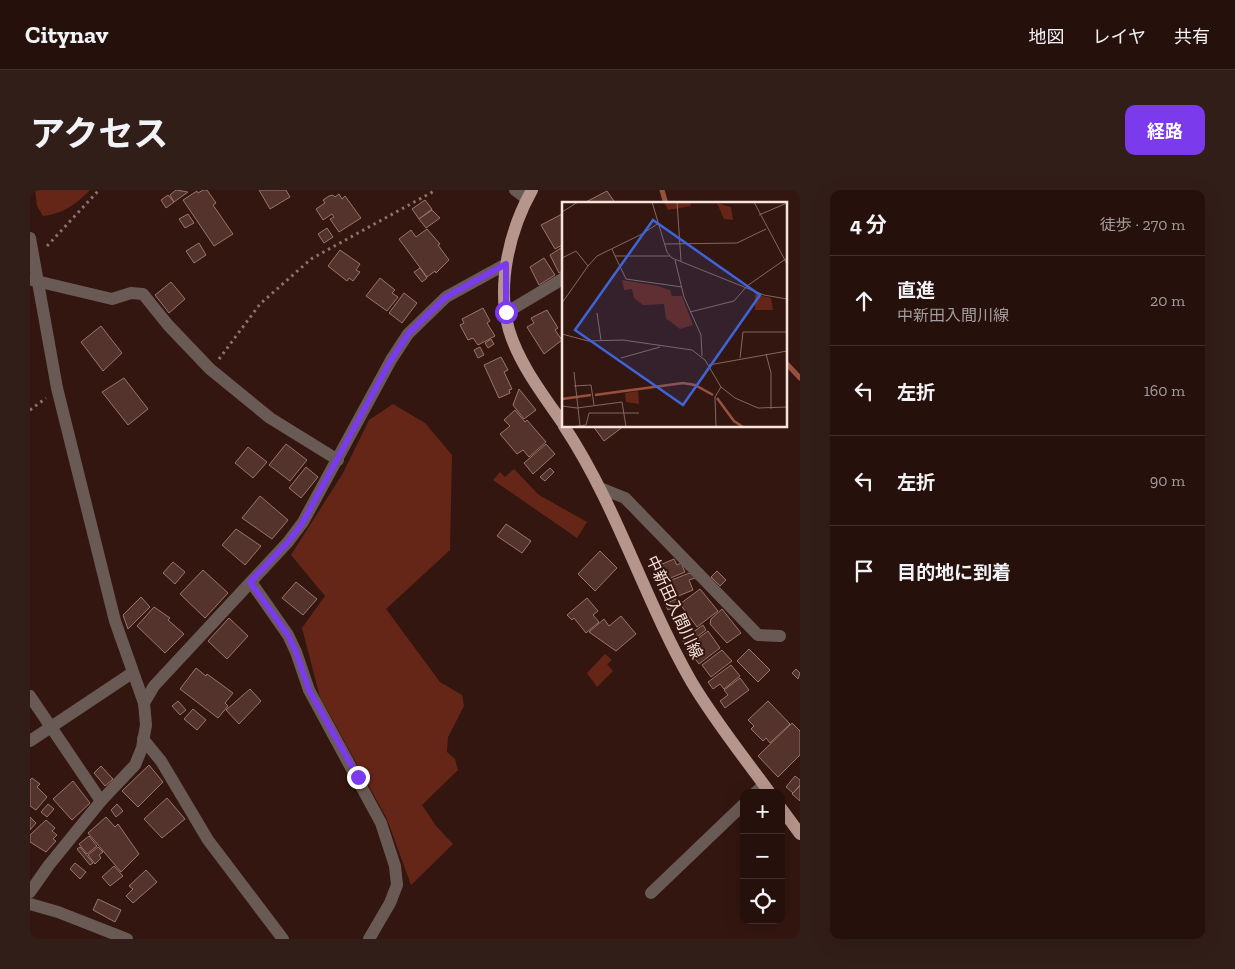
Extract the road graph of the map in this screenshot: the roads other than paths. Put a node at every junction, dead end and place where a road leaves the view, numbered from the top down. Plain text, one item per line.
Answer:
1 (515, 190) edge
2 (530, 194) edge
3 (30, 238) edge
4 (506, 264) junction
5 (562, 279) edge
6 (34, 280) edge
7 (506, 312) junction
8 (562, 423) edge
9 (565, 428) edge
10 (338, 460) junction
11 (600, 488) junction
12 (250, 582) junction
13 (780, 636) dead end
14 (132, 673) junction
15 (30, 696) edge
16 (144, 703) junction
17 (51, 726) junction
18 (143, 738) junction
19 (30, 741) edge
20 (762, 789) edge
21 (101, 801) junction
22 (740, 808) edge
23 (785, 813) edge
24 (800, 834) edge
25 (30, 892) edge
26 (651, 893) dead end
27 (30, 904) edge
28 (127, 939) edge
29 (283, 939) edge
30 (369, 939) edge

1 - 2 street
2 - 4 main road, 中新田入間川線
3 - 6 street
4 - 7 main road, 中新田入間川線
4 - 10 street
5 - 7 street
6 - 10 street
6 - 14 street
7 - 8 main road, 中新田入間川線
9 - 11 main road, 中新田入間川線
10 - 12 street
11 - 13 street
11 - 20 main road, 中新田入間川線
12 - 16 street
12 - 30 street
14 - 16 street
14 - 17 street
15 - 17 street
16 - 18 street
17 - 19 street
17 - 21 street
18 - 21 street
18 - 29 street
21 - 25 street
22 - 26 street
23 - 24 main road
27 - 28 street

